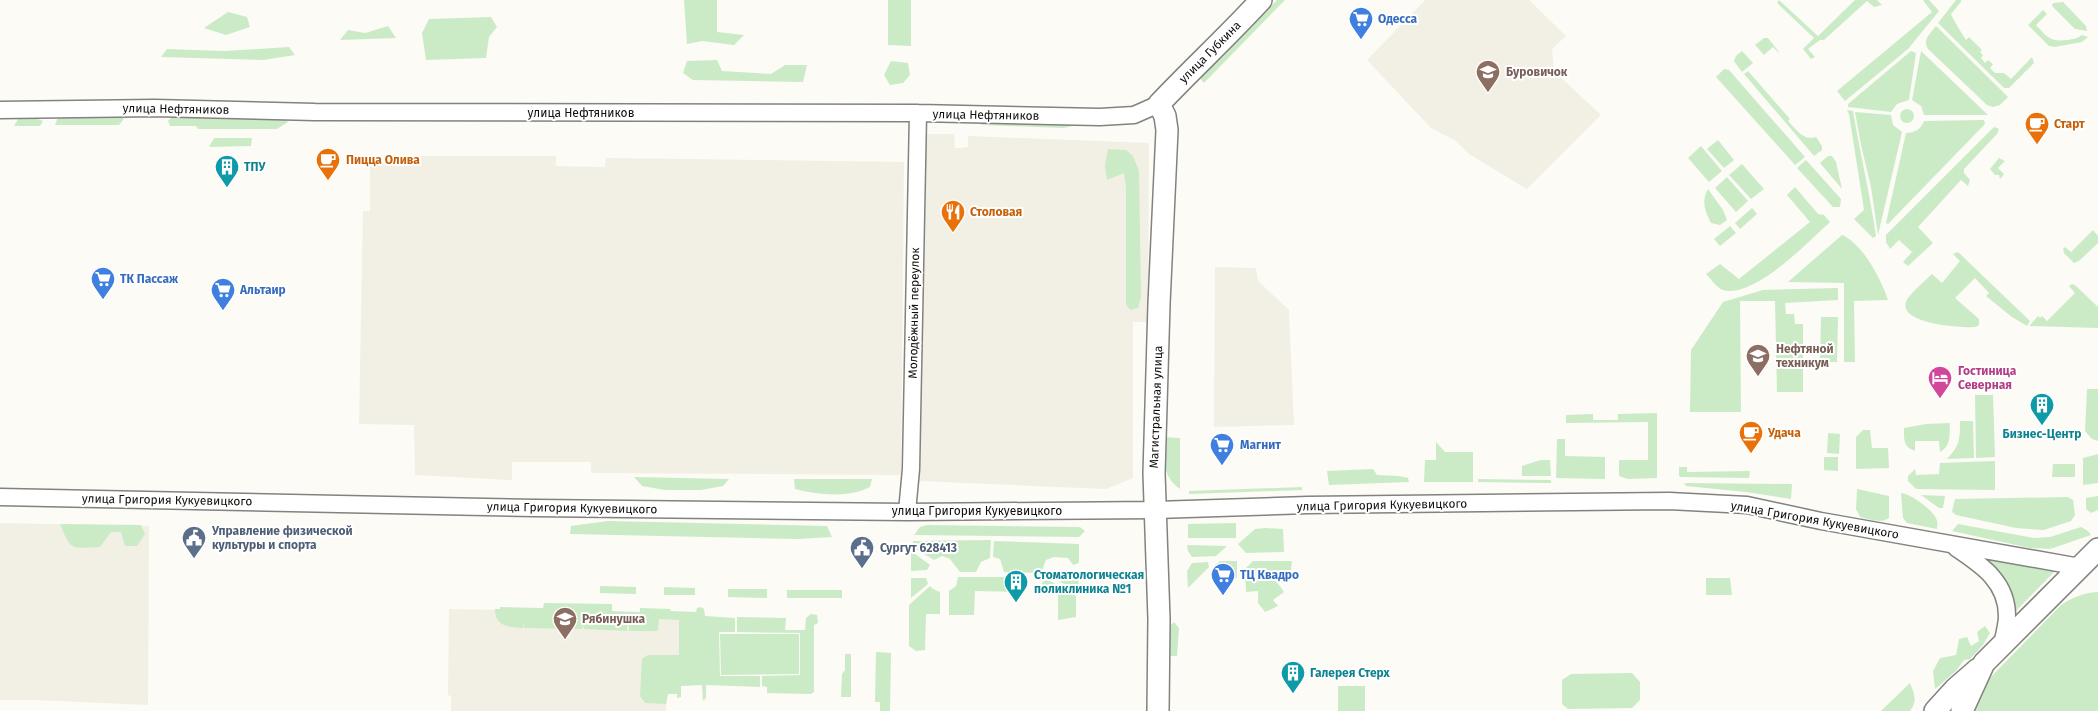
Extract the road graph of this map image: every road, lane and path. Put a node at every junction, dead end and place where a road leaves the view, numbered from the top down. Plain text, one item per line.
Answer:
1 (1260, 0) edge
2 (1160, 104) junction
3 (0, 110) edge
4 (918, 113) junction
5 (0, 497) edge
6 (1156, 510) junction
7 (907, 512) junction
8 (1950, 544) junction
9 (2098, 550) edge
10 (2089, 569) edge
11 (2002, 647) junction
12 (1984, 663) junction
13 (1158, 711) edge
14 (1935, 711) edge
15 (1962, 711) edge

1 - 2 main road, улица Губкина
2 - 4 street, улица Нефтяников
2 - 6 main road, Магистральная улица
3 - 4 street, улица Нефтяников
4 - 7 street, Молодёжный переулок
5 - 7 street, улица Григория Кукуевицкого
6 - 7 street, улица Григория Кукуевицкого
6 - 8 street, улица Григория Кукуевицкого
6 - 13 main road, Магистральная улица
8 - 10 street, улица Григория Кукуевицкого
8 - 11 street, улица Григория Кукуевицкого
9 - 10 main road
10 - 11 main road
11 - 12 main road
12 - 14 main road
12 - 15 main road

